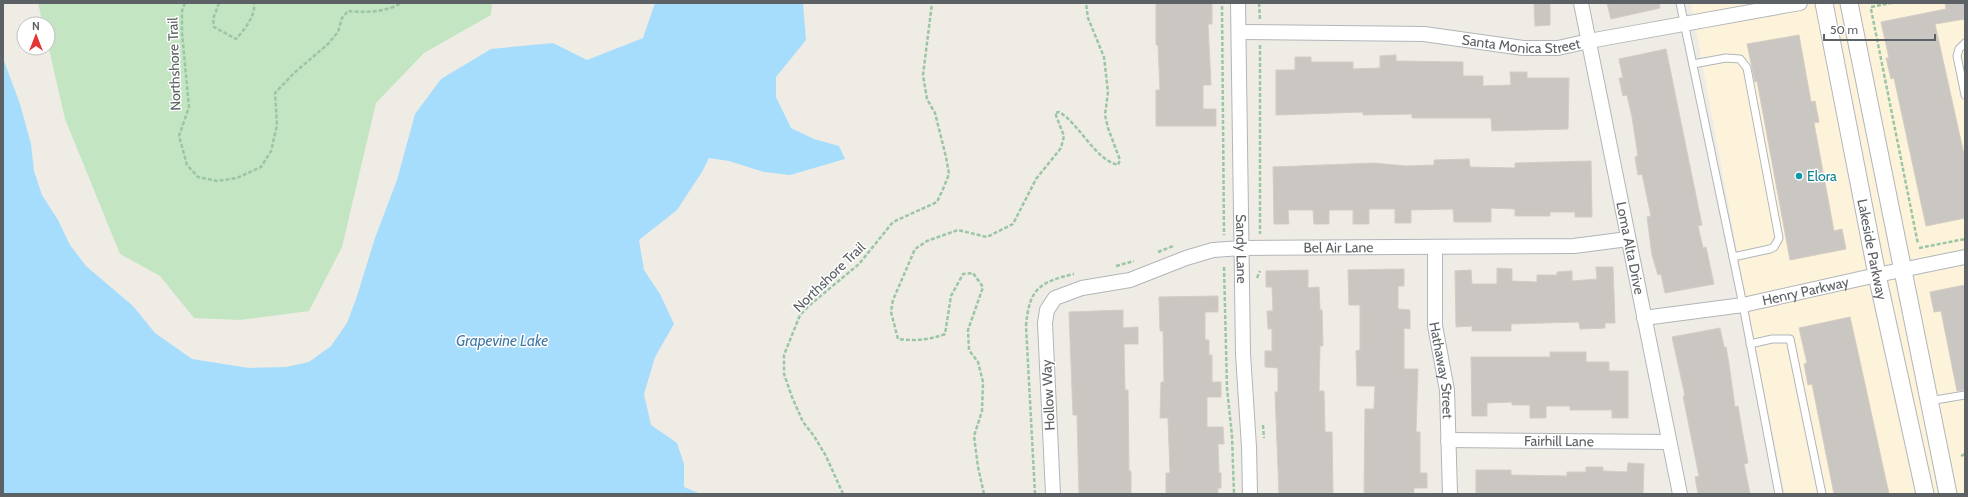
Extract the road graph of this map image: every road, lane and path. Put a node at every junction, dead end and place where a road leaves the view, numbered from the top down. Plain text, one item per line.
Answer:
1 (185, 3) edge
2 (219, 3) edge
3 (254, 3) edge
4 (401, 3) edge
5 (932, 3) edge
6 (1086, 3) edge
7 (1222, 3) edge
8 (1238, 3) edge
9 (1259, 3) edge
10 (1581, 3) edge
11 (1680, 3) edge
12 (1800, 3) edge
13 (1824, 3) edge
14 (1848, 3) edge
15 (1891, 3) edge
16 (1684, 24) junction
17 (1239, 32) junction
18 (1260, 32) junction
19 (1589, 41) junction
20 (1965, 43) edge
21 (1693, 64) junction
22 (1965, 95) edge
23 (1628, 239) junction
24 (1965, 239) edge
25 (1242, 242) junction
26 (1918, 244) dead end
27 (1174, 246) dead end
28 (1435, 248) junction
29 (1919, 248) dead end
30 (1155, 254) dead end
31 (1733, 257) junction
32 (1965, 257) edge
33 (1136, 261) dead end
34 (1112, 267) dead end
35 (1224, 267) dead end
36 (1901, 270) junction
37 (1079, 273) dead end
38 (1877, 275) junction
39 (1055, 298) joint
40 (1743, 305) junction
41 (1644, 318) junction
42 (1750, 344) junction
43 (1965, 395) edge
44 (1928, 401) junction
45 (1448, 440) junction
46 (1669, 442) junction
47 (1965, 454) edge
48 (1961, 456) dead end
49 (843, 494) edge
50 (984, 494) edge
51 (1035, 494) edge
52 (1053, 494) edge
53 (1234, 494) edge
54 (1250, 494) edge
55 (1450, 494) edge
56 (1680, 494) edge
57 (1779, 494) edge
58 (1822, 494) edge
59 (1925, 494) edge
60 (1948, 494) edge

1 - 4 path, Northshore Trail
2 - 3 path
5 - 49 path, Northshore Trail
6 - 50 path
7 - 25 path
8 - 17 street, Sandy Lane
9 - 18 path
10 - 19 street, Loma Alta Drive
11 - 16 lane
12 - 16 street, Santa Monica Street
13 - 38 street, Lakeside Parkway
14 - 36 street, Lakeside Parkway
15 - 26 path
16 - 19 street, Santa Monica Street
16 - 21 lane
17 - 18 street, Santa Monica Street
17 - 25 street, Sandy Lane
18 - 19 street, Santa Monica Street
18 - 25 path
19 - 23 street, Loma Alta Drive
20 - 22 lane
21 - 31 lane
21 - 31 lane
23 - 28 street, Bel Air Lane
23 - 41 street, Loma Alta Drive
24 - 29 path
25 - 28 street, Bel Air Lane
25 - 39 street, Bel Air Lane
25 - 54 street, Sandy Lane
27 - 30 path
28 - 45 street, Hathaway Street
31 - 40 lane
32 - 36 street, Henry Parkway
33 - 34 path
35 - 53 path
36 - 38 street, Henry Parkway
36 - 44 street, Lakeside Parkway
37 - 51 path
38 - 40 street, Henry Parkway
38 - 59 street, Lakeside Parkway
39 - 52 street, Hollow Way
40 - 41 street, Henry Parkway
40 - 42 lane
41 - 46 street, Loma Alta Drive
42 - 57 lane
42 - 58 lane
43 - 44 lane
44 - 60 street, Lakeside Parkway
45 - 46 street, Fairhill Lane
45 - 55 street, Hathaway Street
46 - 56 street, Loma Alta Drive
47 - 48 path

